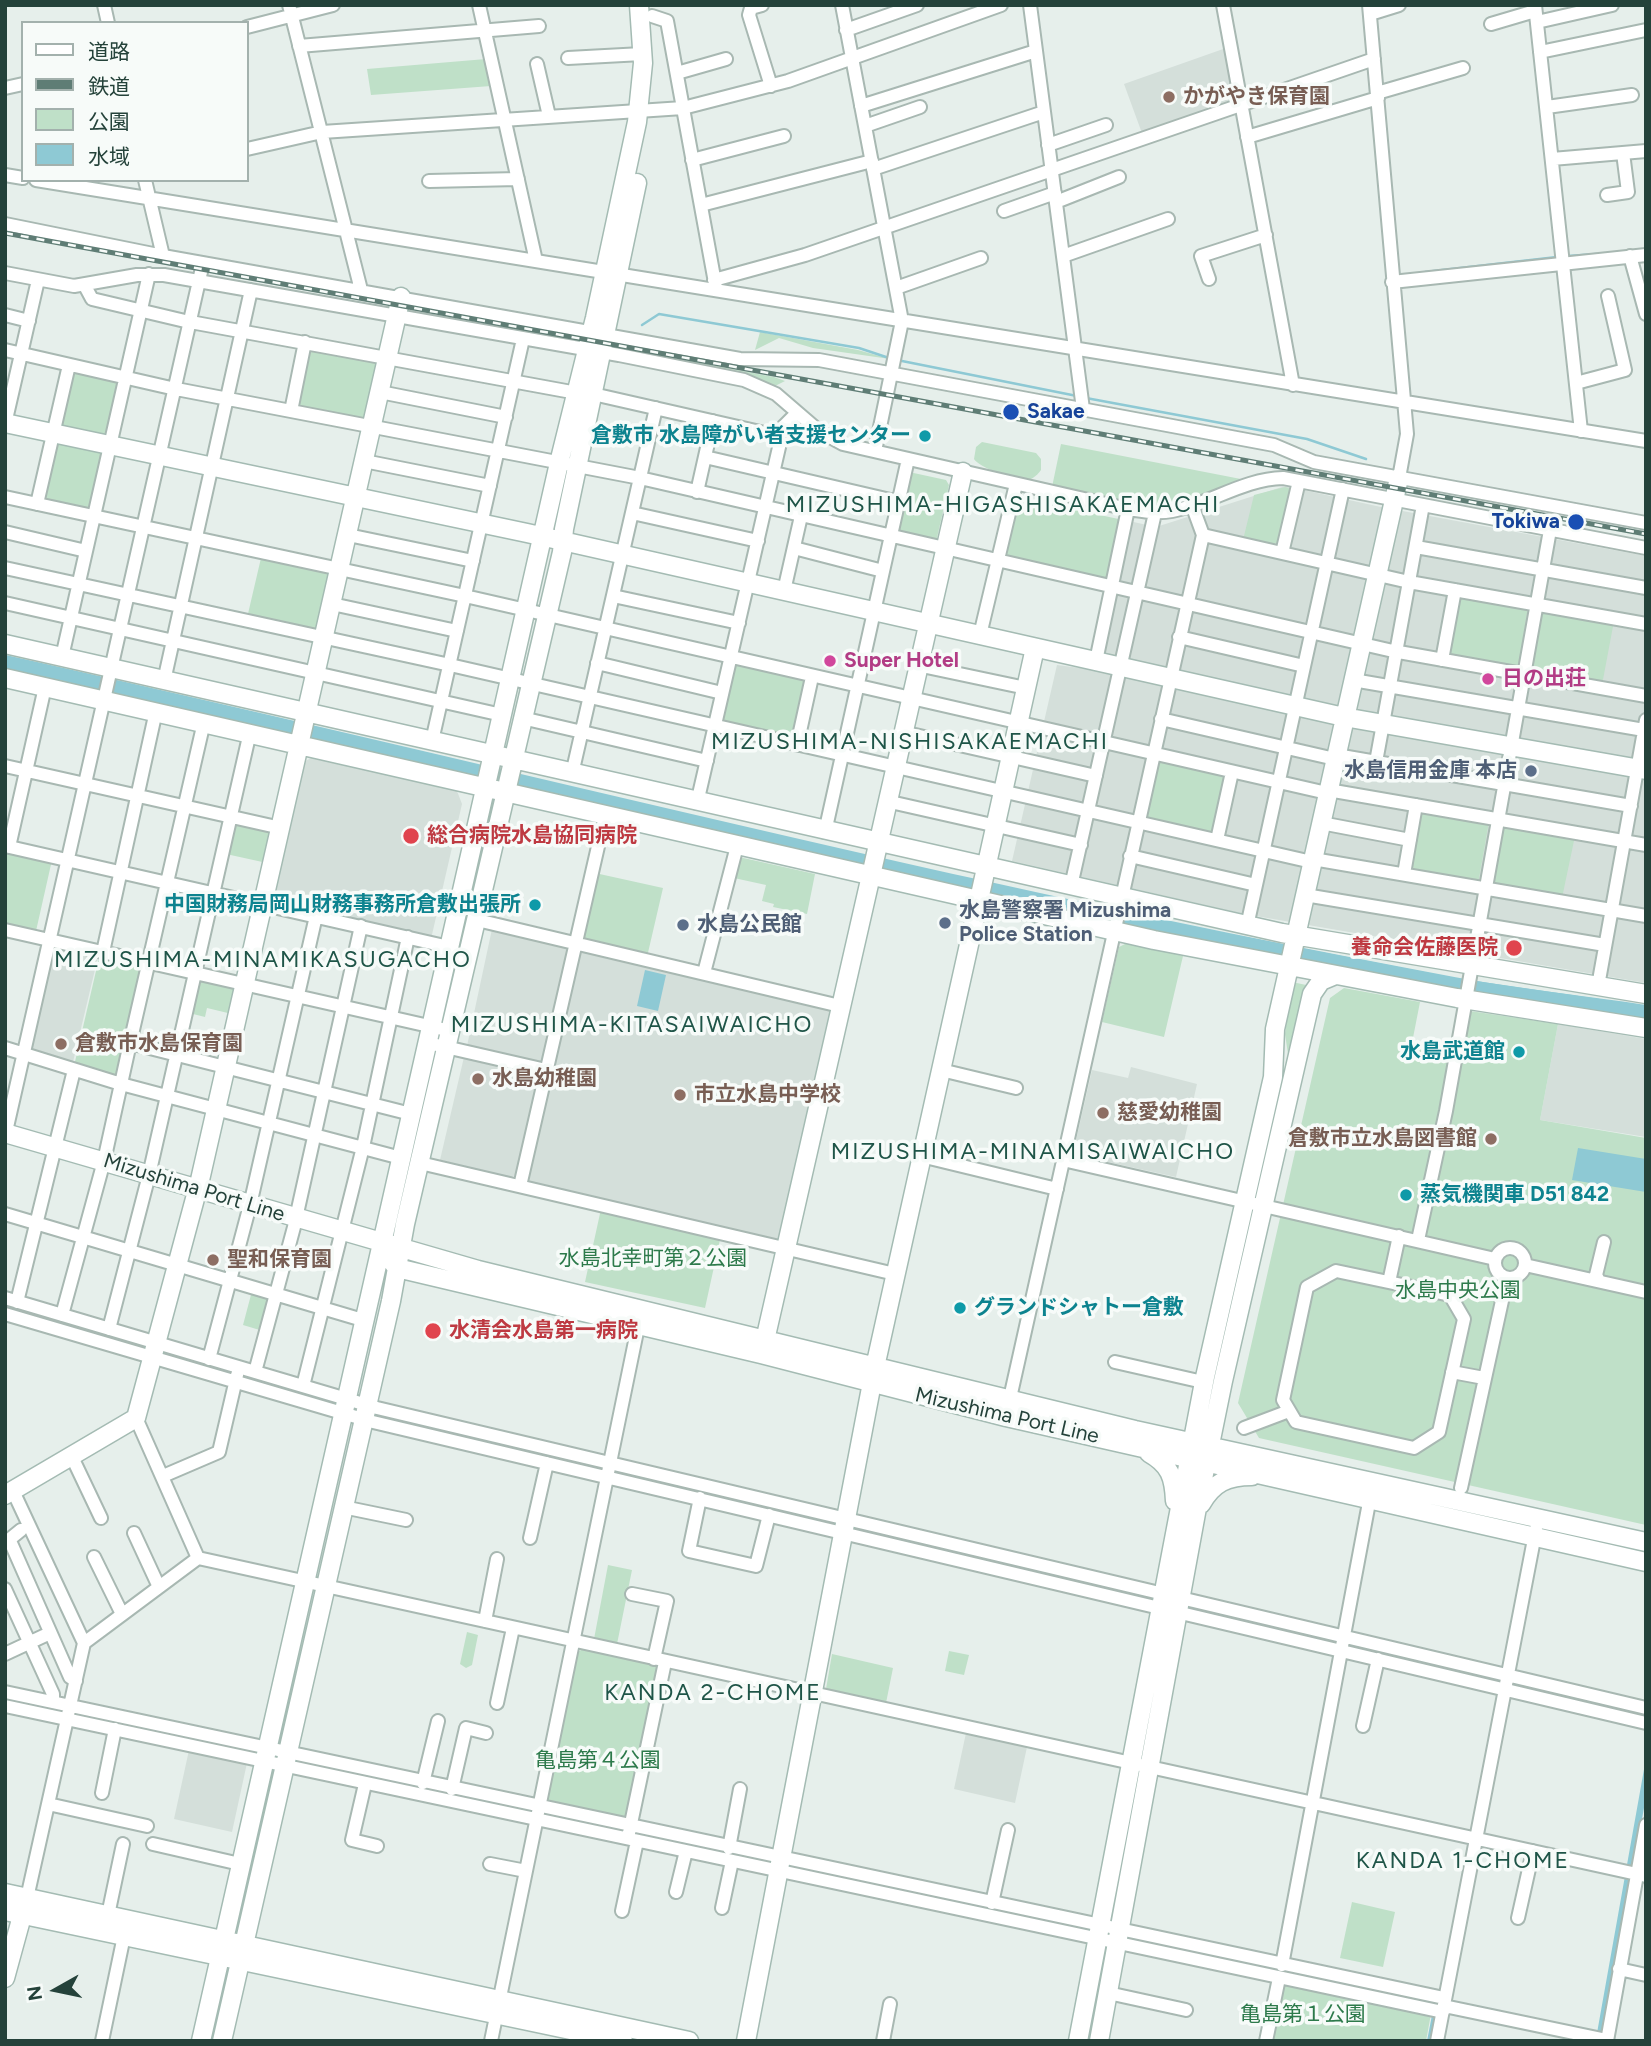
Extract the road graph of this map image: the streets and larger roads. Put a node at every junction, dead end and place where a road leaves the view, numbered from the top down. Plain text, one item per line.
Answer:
1 (334, 5) edge
2 (479, 5) edge
3 (762, 5) edge
4 (842, 5) edge
5 (917, 5) edge
6 (1001, 5) edge
7 (1030, 5) edge
8 (1223, 5) edge
9 (1399, 5) edge
10 (1612, 5) edge
11 (647, 9) edge
12 (290, 10) edge
13 (1370, 10) edge
14 (1536, 13) edge
15 (1491, 24) dead end
16 (539, 26) dead end
17 (248, 27) edge
18 (846, 30) junction
19 (1646, 30) edge
20 (485, 31) junction
21 (299, 46) junction
22 (1036, 51) junction
23 (1540, 52) junction
24 (642, 54) junction
25 (568, 58) dead end
26 (852, 59) junction
27 (1374, 59) junction
28 (726, 60) dead end
29 (537, 64) dead end
30 (1463, 68) dead end
31 (677, 73) junction
32 (771, 86) junction
33 (1378, 95) junction
34 (1632, 95) dead end
35 (1241, 105) junction
36 (861, 106) junction
37 (920, 107) dead end
38 (1546, 107) junction
39 (683, 108) junction
40 (645, 111) junction
41 (1044, 112) junction
42 (549, 116) junction
43 (505, 120) junction
44 (1106, 125) dead end
45 (865, 126) junction
46 (322, 132) junction
47 (784, 135) dead end
48 (1247, 137) junction
49 (1048, 145) junction
50 (248, 149) edge
51 (1646, 151) edge
52 (1623, 153) junction
53 (1552, 159) junction
54 (692, 160) junction
55 (872, 165) junction
56 (1052, 171) junction
57 (1119, 177) dead end
58 (518, 180) junction
59 (429, 181) dead end
60 (47, 182) edge
61 (145, 182) edge
62 (1607, 195) dead end
63 (1055, 198) junction
64 (149, 200) junction
65 (701, 205) junction
66 (1004, 211) dead end
67 (1168, 219) dead end
68 (5, 224) edge
69 (884, 227) junction
70 (347, 231) junction
71 (1266, 235) junction
72 (1646, 255) edge
73 (163, 256) junction
74 (1063, 256) junction
75 (1630, 256) junction
76 (981, 258) dead end
77 (536, 261) junction
78 (1564, 261) junction
79 (203, 262) junction
80 (5, 273) edge
81 (612, 274) junction
82 (149, 275) junction
83 (1209, 279) dead end
84 (38, 280) junction
85 (200, 280) junction
86 (1392, 282) junction
87 (85, 286) junction
88 (715, 286) junction
89 (896, 288) junction
90 (251, 290) junction
91 (361, 290) junction
92 (1608, 296) dead end
93 (401, 297) junction
94 (142, 311) junction
95 (1646, 314) edge
96 (5, 315) edge
97 (397, 316) junction
98 (29, 321) junction
99 (191, 321) junction
100 (902, 321) junction
101 (242, 331) junction
102 (599, 332) junction
103 (523, 339) junction
104 (305, 342) junction
105 (5, 350) edge
106 (1075, 350) junction
107 (594, 352) junction
108 (22, 354) junction
109 (387, 358) junction
110 (69, 365) junction
111 (891, 372) junction
112 (126, 378) junction
113 (513, 381) junction
114 (1576, 383) junction
115 (1293, 385) junction
116 (10, 386) edge
117 (176, 388) junction
118 (380, 392) junction
119 (585, 393) junction
120 (227, 398) junction
121 (1405, 402) junction
122 (656, 408) junction
123 (1083, 409) junction
124 (291, 411) junction
125 (797, 413) junction
126 (506, 416) junction
127 (713, 421) junction
128 (5, 424) edge
129 (372, 426) junction
130 (779, 431) junction
131 (1581, 431) junction
132 (53, 434) junction
133 (1646, 441) edge
134 (110, 446) junction
135 (498, 451) junction
136 (875, 452) junction
137 (705, 457) junction
138 (160, 458) junction
139 (908, 459) junction
140 (365, 461) junction
141 (559, 463) junction
142 (578, 466) junction
143 (212, 468) junction
144 (773, 472) junction
145 (963, 472) junction
146 (640, 478) junction
147 (1399, 478) junction
148 (1299, 481) junction
149 (1016, 484) junction
150 (490, 486) junction
151 (1343, 489) junction
152 (698, 492) junction
153 (5, 497) edge
154 (356, 497) junction
155 (1394, 499) junction
156 (898, 502) junction
157 (37, 504) junction
158 (1192, 505) junction
159 (1423, 505) junction
160 (765, 507) junction
161 (1128, 509) junction
162 (632, 513) junction
163 (1155, 513) junction
164 (801, 516) junction
165 (94, 517) junction
166 (1646, 523) edge
167 (482, 524) junction
168 (144, 529) junction
169 (1550, 530) junction
170 (5, 532) edge
171 (348, 535) junction
172 (891, 535) junction
173 (1203, 535) junction
174 (543, 537) junction
175 (195, 540) junction
176 (563, 541) junction
177 (758, 541) junction
178 (1416, 547) junction
179 (794, 548) junction
180 (944, 548) junction
181 (1646, 548) edge
182 (86, 551) junction
183 (1282, 553) junction
184 (622, 554) junction
185 (998, 559) junction
186 (473, 561) junction
187 (1327, 562) junction
188 (5, 568) edge
189 (1543, 569) junction
190 (340, 570) junction
191 (883, 571) junction
192 (1377, 574) junction
193 (1409, 582) junction
194 (748, 583) junction
195 (78, 585) junction
196 (1112, 586) junction
197 (1646, 588) edge
198 (1455, 590) junction
199 (784, 591) junction
200 (1137, 591) junction
201 (129, 595) junction
202 (465, 596) junction
203 (613, 596) junction
204 (5, 603) edge
205 (1188, 603) junction
206 (332, 604) junction
207 (1536, 605) junction
208 (180, 606) junction
209 (525, 611) junction
210 (874, 611) junction
211 (548, 616) junction
212 (71, 618) junction
213 (739, 623) junction
214 (926, 623) junction
215 (1646, 624) edge
216 (121, 628) junction
217 (605, 629) junction
218 (457, 631) junction
219 (1312, 631) junction
220 (980, 635) junction
221 (1180, 637) junction
222 (173, 639) junction
223 (324, 639) junction
224 (1361, 643) junction
225 (5, 644) edge
226 (1035, 648) junction
227 (1397, 652) junction
228 (62, 657) junction
229 (730, 659) junction
230 (1442, 660) junction
231 (1096, 661) junction
232 (597, 663) junction
233 (450, 665) junction
234 (916, 665) junction
235 (1121, 666) junction
236 (1304, 666) junction
237 (111, 673) junction
238 (316, 673) junction
239 (1524, 674) junction
240 (812, 677) junction
241 (1170, 677) junction
242 (5, 678) edge
243 (510, 679) junction
244 (1353, 680) junction
245 (164, 681) junction
246 (530, 684) junction
247 (857, 686) junction
248 (45, 687) junction
249 (1391, 687) junction
250 (1026, 688) junction
251 (722, 693) junction
252 (106, 695) junction
253 (1646, 696) edge
254 (589, 698) junction
255 (909, 699) junction
256 (441, 701) junction
257 (1295, 706) junction
258 (1517, 709) junction
259 (156, 711) junction
260 (502, 715) junction
261 (1344, 717) junction
262 (522, 718) junction
263 (1161, 719) junction
264 (204, 722) junction
265 (1018, 724) junction
266 (1384, 724) junction
267 (1645, 725) edge
268 (715, 726) junction
269 (304, 729) junction
270 (250, 732) junction
271 (582, 732) junction
272 (902, 732) junction
273 (432, 741) junction
274 (1104, 744) junction
275 (797, 745) junction
276 (1510, 747) junction
277 (1286, 748) junction
278 (842, 755) junction
279 (1153, 755) junction
280 (1011, 757) junction
281 (1335, 757) junction
282 (707, 761) junction
283 (1376, 762) junction
284 (5, 766) edge
285 (894, 767) junction
286 (1641, 769) edge
287 (27, 771) junction
288 (1232, 772) junction
289 (488, 773) junction
290 (572, 774) junction
291 (1096, 776) junction
292 (509, 778) junction
293 (1278, 782) junction
294 (1504, 783) junction
295 (86, 784) junction
296 (1003, 792) junction
297 (1328, 792) junction
298 (138, 795) junction
299 (886, 801) junction
300 (697, 803) junction
301 (1416, 805) junction
302 (184, 806) junction
303 (1631, 806) junction
304 (1088, 811) junction
305 (605, 816) junction
306 (231, 817) junction
307 (1497, 819) junction
308 (1138, 822) junction
309 (1321, 823) junction
310 (996, 825) junction
311 (281, 828) junction
312 (825, 832) junction
313 (1217, 840) junction
314 (1410, 840) junction
315 (1625, 841) junction
316 (1080, 845) junction
317 (1646, 845) edge
318 (737, 846) junction
319 (7, 847) edge
320 (1263, 850) junction
321 (1130, 856) junction
322 (1313, 860) junction
323 (68, 861) junction
324 (873, 861) junction
325 (120, 873) junction
326 (1404, 874) junction
327 (167, 883) junction
328 (983, 885) junction
329 (1256, 885) junction
330 (1071, 886) junction
331 (1485, 889) junction
332 (213, 892) junction
333 (1305, 895) junction
334 (1120, 903) junction
335 (263, 904) junction
336 (1612, 910) junction
337 (316, 916) junction
338 (1646, 916) edge
339 (477, 920) junction
340 (1479, 924) junction
341 (361, 926) junction
342 (1247, 926) junction
343 (1114, 928) junction
344 (5, 930) edge
345 (408, 937) junction
346 (51, 940) junction
347 (576, 943) junction
348 (1605, 944) junction
349 (449, 947) junction
350 (103, 952) junction
351 (1292, 952) junction
352 (149, 962) junction
353 (195, 972) junction
354 (1470, 972) junction
355 (704, 973) junction
356 (1333, 976) junction
357 (245, 984) junction
358 (1598, 986) junction
359 (1646, 994) edge
360 (297, 996) junction
361 (1466, 996) junction
362 (344, 1006) junction
363 (840, 1006) junction
364 (1280, 1010) junction
365 (391, 1017) junction
366 (1646, 1028) edge
367 (429, 1035) junction
368 (449, 1039) junction
369 (130, 1043) junction
370 (5, 1048) edge
371 (177, 1053) junction
372 (25, 1054) junction
373 (226, 1066) junction
374 (74, 1070) junction
375 (546, 1070) junction
376 (941, 1070) junction
377 (278, 1079) junction
378 (121, 1084) junction
379 (1016, 1088) dead end
380 (324, 1092) junction
381 (167, 1096) junction
382 (1289, 1096) junction
383 (372, 1103) junction
384 (216, 1108) junction
385 (411, 1114) junction
386 (269, 1122) junction
387 (5, 1134) edge
388 (314, 1135) junction
389 (363, 1147) junction
390 (57, 1148) junction
391 (921, 1156) junction
392 (401, 1158) junction
393 (1063, 1160) junction
394 (104, 1161) junction
395 (420, 1163) junction
396 (149, 1175) junction
397 (520, 1185) junction
398 (198, 1189) junction
399 (1056, 1189) junction
400 (1244, 1201) junction
401 (250, 1205) junction
402 (1264, 1205) junction
403 (5, 1214) edge
404 (296, 1219) junction
405 (37, 1224) junction
406 (343, 1233) junction
407 (1398, 1236) junction
408 (83, 1238) junction
409 (1418, 1240) junction
410 (1604, 1242) dead end
411 (383, 1244) junction
412 (785, 1248) junction
413 (401, 1249) junction
414 (128, 1251) junction
415 (1494, 1259) junction
416 (1525, 1265) junction
417 (177, 1266) junction
418 (397, 1268) junction
419 (895, 1274) junction
420 (1507, 1278) junction
421 (229, 1281) junction
422 (1599, 1281) junction
423 (1389, 1282) junction
424 (1646, 1292) edge
425 (276, 1294) junction
426 (11, 1300) edge
427 (323, 1308) junction
428 (5, 1314) edge
429 (640, 1318) junction
430 (56, 1320) junction
431 (366, 1321) junction
432 (109, 1329) junction
433 (763, 1347) junction
434 (156, 1351) junction
435 (209, 1359) junction
436 (1115, 1362) dead end
437 (255, 1372) junction
438 (1452, 1372) junction
439 (237, 1374) junction
440 (874, 1375) junction
441 (1484, 1378) junction
442 (1210, 1380) junction
443 (303, 1386) junction
444 (1010, 1399) junction
445 (345, 1406) junction
446 (1289, 1410) junction
447 (365, 1412) junction
448 (1006, 1417) junction
449 (136, 1418) junction
450 (1244, 1428) dead end
451 (1134, 1437) junction
452 (1200, 1451) junction
453 (1240, 1452) junction
454 (72, 1457) junction
455 (547, 1462) junction
456 (609, 1470) junction
457 (163, 1476) junction
458 (1269, 1477) junction
459 (1373, 1481) junction
460 (1461, 1488) dead end
461 (9, 1493) edge
462 (711, 1495) junction
463 (1369, 1500) junction
464 (343, 1507) junction
465 (1196, 1513) junction
466 (769, 1515) junction
467 (101, 1518) dead end
468 (1538, 1518) junction
469 (406, 1520) dead end
470 (843, 1525) junction
471 (1175, 1529) junction
472 (21, 1530) dead end
473 (134, 1533) dead end
474 (1534, 1537) junction
475 (530, 1538) dead end
476 (8, 1542) edge
477 (1646, 1542) edge
478 (94, 1558) dead end
479 (198, 1558) junction
480 (497, 1559) dead end
481 (1646, 1562) edge
482 (305, 1582) junction
483 (325, 1586) junction
484 (159, 1587) junction
485 (5, 1589) edge
486 (632, 1594) dead end
487 (1170, 1603) junction
488 (122, 1614) junction
489 (485, 1621) junction
490 (513, 1628) junction
491 (50, 1633) junction
492 (573, 1641) junction
493 (30, 1643) junction
494 (84, 1643) junction
495 (1342, 1643) junction
496 (5, 1654) edge
497 (1378, 1659) junction
498 (660, 1661) junction
499 (76, 1681) junction
500 (1505, 1682) junction
501 (5, 1692) edge
502 (811, 1693) junction
503 (53, 1702) junction
504 (497, 1703) dead end
505 (5, 1706) edge
506 (1646, 1708) edge
507 (69, 1713) junction
508 (438, 1721) dead end
509 (1646, 1723) edge
510 (1363, 1726) dead end
511 (115, 1729) junction
512 (486, 1733) dead end
513 (265, 1755) junction
514 (287, 1760) junction
515 (1131, 1764) junction
516 (1150, 1768) junction
517 (424, 1783) junction
518 (365, 1784) junction
519 (452, 1789) junction
520 (740, 1789) dead end
521 (102, 1793) dead end
522 (1310, 1803) junction
523 (48, 1804) junction
524 (538, 1813) junction
525 (1646, 1825) edge
526 (147, 1826) dead end
527 (1008, 1830) dead end
528 (631, 1835) junction
529 (1476, 1839) junction
530 (123, 1844) dead end
531 (153, 1844) dead end
532 (377, 1846) dead end
533 (729, 1848) junction
534 (686, 1851) junction
535 (1533, 1851) junction
536 (732, 1861) junction
537 (240, 1864) junction
538 (490, 1864) dead end
539 (778, 1865) junction
540 (526, 1871) junction
541 (1635, 1874) edge
542 (235, 1887) junction
543 (254, 1889) junction
544 (676, 1892) dead end
545 (5, 1893) edge
546 (992, 1903) junction
547 (18, 1908) edge
548 (722, 1908) dead end
549 (622, 1911) dead end
550 (108, 1915) junction
551 (1518, 1918) dead end
552 (1098, 1933) junction
553 (124, 1936) junction
554 (1118, 1937) junction
555 (175, 1938) junction
556 (222, 1948) junction
557 (241, 1952) junction
558 (307, 1965) junction
559 (1619, 1969) junction
560 (1279, 1971) junction
561 (1646, 1975) edge
562 (5, 1978) edge
563 (1108, 1993) junction
564 (890, 2004) dead end
565 (498, 2007) junction
566 (1440, 2007) junction
567 (1186, 2010) dead end
568 (207, 2012) junction
569 (228, 2016) junction
570 (1604, 2039) edge
571 (102, 2041) edge
572 (201, 2041) edge
573 (222, 2041) edge
574 (491, 2041) edge
575 (623, 2041) edge
576 (689, 2041) edge
577 (746, 2041) edge
578 (883, 2041) edge
579 (1078, 2041) edge
580 (1099, 2041) edge
581 (1266, 2041) edge
582 (1437, 2041) edge

1 - 12 street
2 - 20 street
3 - 32 street
4 - 18 street
5 - 18 street
6 - 26 street
7 - 22 street
8 - 35 street
9 - 13 street
10 - 14 street
11 - 24 street
11 - 31 street
11 - 40 street
12 - 17 street
12 - 21 street
13 - 27 street
14 - 15 street
14 - 23 street
16 - 20 street
18 - 26 street
19 - 23 street
20 - 21 street
20 - 43 street
21 - 46 street
22 - 36 street
22 - 41 street
23 - 38 street
24 - 25 street
24 - 40 street
26 - 32 street
26 - 36 street
27 - 33 street
27 - 35 street
28 - 31 street
29 - 42 street
30 - 33 street
31 - 39 street
32 - 39 street
33 - 48 street
33 - 86 street
34 - 38 street
35 - 48 street
35 - 56 street
36 - 45 street
37 - 45 street
38 - 53 street
39 - 40 street
39 - 54 street
40 - 42 street
40 - 81 street
41 - 49 street
41 - 55 street
42 - 43 street
43 - 46 street
43 - 58 street
44 - 49 street
45 - 55 street
46 - 50 street
46 - 70 street
47 - 54 street
48 - 71 street
49 - 56 street
51 - 52 street
52 - 53 street
52 - 62 street
53 - 78 street
54 - 65 street
55 - 65 street
55 - 69 street
56 - 63 street
56 - 69 street
57 - 63 street
58 - 59 street
58 - 77 street
60 - 64 street
61 - 64 street
63 - 66 street
63 - 74 street
64 - 70 street
64 - 73 street
65 - 88 street
67 - 74 street
68 - 73 street
69 - 88 street
69 - 89 street
70 - 77 street
70 - 91 street
71 - 83 street
71 - 115 street
72 - 75 street
73 - 79 street
74 - 106 street
75 - 78 street
75 - 95 street
76 - 89 street
77 - 81 street
78 - 86 street
78 - 114 street
79 - 85 street
79 - 91 street
80 - 84 street
81 - 88 street
81 - 102 street
82 - 85 street
82 - 87 street
82 - 94 street
84 - 87 street
84 - 98 street
85 - 90 street
85 - 99 street
86 - 121 street
87 - 94 street
88 - 100 street
89 - 100 street
90 - 97 street
90 - 101 street
91 - 93 street
92 - 114 street
93 - 97 street
93 - 102 street
94 - 99 street
94 - 112 street
96 - 98 street
97 - 103 street
97 - 109 street
98 - 108 street
99 - 101 street
99 - 117 street
100 - 106 street
100 - 111 street
101 - 104 street
101 - 120 street
102 - 107 street
102 - 111 street
103 - 107 street
103 - 113 street
104 - 109 street
104 - 124 street
105 - 108 street
106 - 115 street
106 - 123 street
107 - 119 street
107 - 125 street
108 - 110 street
108 - 116 street
109 - 113 street
109 - 118 street
110 - 112 street
110 - 132 street
111 - 123 street
111 - 136 street
112 - 117 street
112 - 134 street
113 - 119 street
113 - 126 street
114 - 131 street
115 - 121 street
116 - 128 street
117 - 120 street
117 - 138 street
118 - 126 street
118 - 129 street
119 - 122 street
119 - 141 street
119 - 142 street
120 - 124 street
120 - 143 street
121 - 131 street
121 - 147 street
122 - 127 street
122 - 146 street
123 - 147 street
124 - 129 street
125 - 130 street
125 - 136 street
126 - 135 street
127 - 130 street
127 - 137 street
128 - 132 street
129 - 135 street
129 - 140 street
130 - 144 street
131 - 133 street
132 - 134 street
132 - 157 street
134 - 138 street
134 - 165 street
135 - 141 street
135 - 150 street
136 - 139 street
137 - 144 street
137 - 152 street
138 - 143 street
138 - 168 street
139 - 145 street
139 - 156 street
140 - 150 street
140 - 154 street
141 - 142 street
141 - 174 street
142 - 146 street
142 - 176 street
143 - 154 street
143 - 175 street
144 - 156 street
144 - 160 street
145 - 149 street
145 - 180 street
146 - 152 street
146 - 162 street
147 - 155 street
147 - 166 street
148 - 151 street
148 - 158 street
148 - 183 street
149 - 161 street
149 - 185 street
150 - 167 street
151 - 155 street
151 - 187 street
152 - 160 street
153 - 157 street
154 - 167 street
154 - 171 street
155 - 159 street
155 - 192 street
156 - 172 street
157 - 165 street
158 - 163 street
158 - 173 street
159 - 169 street
159 - 178 street
160 - 164 street
160 - 177 street
161 - 163 street
161 - 196 street
162 - 177 street
162 - 184 street
163 - 200 street
164 - 172 street
164 - 179 street
165 - 168 street
165 - 182 street
167 - 174 street
167 - 186 street
168 - 175 street
168 - 201 street
169 - 181 street
169 - 189 street
170 - 182 street
171 - 186 street
171 - 190 street
172 - 180 street
172 - 191 street
173 - 183 street
173 - 205 street
174 - 176 street
174 - 209 street
175 - 190 street
175 - 208 street
176 - 184 street
176 - 211 street
177 - 194 street
178 - 189 street
178 - 193 street
179 - 191 street
179 - 199 street
180 - 185 street
180 - 214 street
182 - 195 street
183 - 187 street
184 - 194 street
184 - 203 street
185 - 196 street
185 - 220 street
186 - 202 street
187 - 192 street
187 - 219 street
188 - 195 street
189 - 197 street
189 - 207 street
190 - 202 street
190 - 206 street
191 - 210 street
192 - 193 street
192 - 224 street
193 - 198 street
193 - 227 street
194 - 199 street
194 - 213 street
195 - 201 street
195 - 212 street
196 - 200 street
196 - 231 street
198 - 207 street
198 - 230 street
199 - 210 street
200 - 205 street
200 - 235 street
201 - 208 street
201 - 216 street
202 - 209 street
202 - 218 street
203 - 213 street
203 - 217 street
204 - 212 street
205 - 219 street
205 - 221 street
206 - 218 street
206 - 223 street
207 - 215 street
207 - 239 street
208 - 222 street
208 - 223 street
209 - 211 street
209 - 243 street
210 - 214 street
210 - 247 street
211 - 217 street
211 - 246 street
212 - 216 street
212 - 228 street
213 - 229 street
214 - 220 street
214 - 234 street
216 - 222 street
216 - 237 street
217 - 229 street
217 - 232 street
218 - 233 street
219 - 224 street
219 - 236 street
220 - 226 street
221 - 236 street
221 - 241 street
222 - 238 street
222 - 245 street
223 - 233 street
223 - 238 street
224 - 227 street
224 - 244 street
225 - 228 street
226 - 231 street
226 - 250 street
227 - 230 street
227 - 249 street
228 - 237 street
229 - 240 street
229 - 251 street
230 - 239 street
231 - 235 street
232 - 251 street
232 - 254 street
233 - 243 street
233 - 256 street
234 - 250 street
234 - 255 street
235 - 241 street
235 - 274 street
236 - 257 street
237 - 245 street
237 - 252 street
238 - 256 street
238 - 269 street
239 - 253 street
239 - 258 street
240 - 247 street
240 - 275 street
241 - 257 street
241 - 263 street
242 - 248 street
243 - 246 street
243 - 260 street
244 - 249 street
244 - 261 street
245 - 269 street
246 - 254 street
246 - 262 street
247 - 255 street
247 - 278 street
248 - 252 street
248 - 287 street
249 - 258 street
249 - 266 street
250 - 265 street
251 - 268 street
252 - 259 street
252 - 295 street
254 - 268 street
254 - 271 street
255 - 265 street
255 - 272 street
256 - 260 street
256 - 273 street
257 - 261 street
257 - 277 street
258 - 267 street
258 - 276 street
259 - 264 street
259 - 298 street
260 - 289 street
261 - 266 street
261 - 281 street
262 - 271 street
262 - 292 street
263 - 277 street
263 - 279 street
264 - 270 street
264 - 302 street
265 - 274 street
265 - 280 street
266 - 276 street
266 - 283 street
267 - 286 street
268 - 275 street
268 - 282 street
269 - 270 street
269 - 273 street
269 - 289 street
269 - 311 street
270 - 306 street
271 - 282 street
271 - 290 street
272 - 280 street
272 - 285 street
273 - 289 street
274 - 279 street
274 - 291 street
275 - 278 street
276 - 286 street
276 - 294 street
277 - 281 street
277 - 293 street
278 - 285 street
278 - 312 street
279 - 288 street
279 - 308 street
280 - 291 street
280 - 296 street
281 - 283 street
281 - 297 street
282 - 300 street
283 - 294 street
284 - 287 street
285 - 296 street
285 - 299 street
286 - 303 street
287 - 295 street
287 - 319 street
288 - 293 street
288 - 313 street
289 - 292 street
289 - 292 street
289 - 349 street
290 - 292 street
290 - 300 street
291 - 304 street
292 - 305 street
292 - 339 street
293 - 297 street
293 - 320 street
294 - 303 street
294 - 307 street
295 - 298 street
295 - 323 street
296 - 304 street
296 - 310 street
297 - 301 street
297 - 309 street
298 - 302 street
298 - 325 street
299 - 310 street
299 - 324 street
300 - 312 street
301 - 307 street
301 - 314 street
302 - 306 street
302 - 327 street
303 - 315 street
304 - 308 street
304 - 316 street
305 - 318 street
305 - 347 street
306 - 311 street
306 - 332 street
307 - 315 street
307 - 331 street
308 - 313 street
308 - 321 street
309 - 314 street
309 - 322 street
310 - 316 street
310 - 328 street
311 - 335 street
312 - 324 street
313 - 320 street
314 - 326 street
315 - 317 street
315 - 336 street
316 - 330 street
318 - 324 street
318 - 355 street
319 - 323 street
320 - 322 street
320 - 329 street
321 - 329 street
321 - 334 street
322 - 326 street
322 - 333 street
323 - 325 street
323 - 346 street
324 - 328 street
324 - 328 street
324 - 363 street
325 - 327 street
325 - 350 street
326 - 331 street
327 - 332 street
327 - 352 street
328 - 330 street
328 - 343 street
328 - 376 street
329 - 342 street
330 - 334 street
331 - 336 street
331 - 340 street
332 - 335 street
332 - 353 street
333 - 340 street
333 - 351 street
334 - 342 street
334 - 343 street
335 - 337 street
335 - 357 street
336 - 338 street
336 - 348 street
337 - 341 street
337 - 360 street
339 - 347 street
339 - 368 street
340 - 348 street
340 - 354 street
341 - 345 street
341 - 362 street
342 - 351 street
343 - 351 street
343 - 393 street
344 - 346 street
345 - 349 street
345 - 365 street
346 - 350 street
346 - 372 street
347 - 355 street
347 - 375 street
348 - 358 street
349 - 367 street
350 - 352 street
351 - 354 street
351 - 356 street
351 - 364 street
352 - 353 street
352 - 369 street
353 - 357 street
353 - 371 street
354 - 358 street
354 - 361 street
355 - 363 street
356 - 361 street
356 - 382 street
357 - 360 street
357 - 373 street
358 - 359 street
360 - 362 street
360 - 377 street
361 - 366 street
361 - 409 street
362 - 365 street
362 - 380 street
363 - 412 street
364 - 382 street
364 - 400 street
365 - 367 street
365 - 383 street
367 - 368 street
367 - 385 street
368 - 375 street
368 - 395 street
369 - 371 street
369 - 378 street
370 - 372 street
371 - 373 street
371 - 381 street
372 - 374 street
372 - 387 street
373 - 377 street
373 - 384 street
374 - 378 street
374 - 390 street
375 - 397 street
376 - 379 street
376 - 391 street
377 - 380 street
377 - 386 street
378 - 381 street
378 - 394 street
380 - 383 street
380 - 388 street
381 - 384 street
381 - 396 street
382 - 402 street
383 - 385 street
383 - 389 street
384 - 386 street
384 - 398 street
385 - 392 street
386 - 388 street
386 - 401 street
387 - 390 street, Mizushima Port Line
388 - 389 street
388 - 404 street
389 - 392 street
389 - 406 street
390 - 394 street, Mizushima Port Line
390 - 405 street
391 - 399 street
391 - 419 street
392 - 411 street
393 - 399 street
393 - 400 street
394 - 396 street, Mizushima Port Line
394 - 408 street
395 - 397 street
395 - 413 street
396 - 398 street, Mizushima Port Line
396 - 414 street
397 - 412 street
398 - 401 street, Mizushima Port Line
398 - 417 street
399 - 444 street
400 - 402 street
400 - 442 street
401 - 404 street, Mizushima Port Line
401 - 421 street
402 - 407 street
402 - 442 street
403 - 405 street
404 - 406 street, Mizushima Port Line
404 - 425 street
405 - 408 street
405 - 426 street
406 - 411 street, Mizushima Port Line
406 - 427 street
407 - 409 street
407 - 423 street
408 - 414 street
408 - 430 street
409 - 415 street
410 - 422 street
411 - 413 street, Mizushima Port Line
411 - 418 street
411 - 431 street
412 - 419 street
412 - 433 street
413 - 418 street
413 - 429 street, Mizushima Port Line
414 - 417 street
414 - 432 street
415 - 416 street
415 - 420 street
416 - 420 street
416 - 422 street
417 - 421 street
417 - 434 street
418 - 429 street, Mizushima Port Line
418 - 447 street
419 - 440 street
420 - 441 street
421 - 425 street
421 - 435 street
422 - 424 street
423 - 438 street
423 - 446 street
425 - 427 street
425 - 437 street
426 - 430 street
427 - 431 street
427 - 443 street
428 - 430 street
429 - 433 street, Mizushima Port Line
429 - 456 street
430 - 432 street
430 - 434 street
431 - 445 street
432 - 434 street
433 - 440 street, Mizushima Port Line
434 - 435 street
434 - 439 street
434 - 449 street
435 - 439 street
436 - 442 street
437 - 439 street
437 - 443 street
438 - 441 street
438 - 446 street
439 - 445 street
439 - 457 street
440 - 444 street, Mizushima Port Line
440 - 448 street, Mizushima Port Line
440 - 470 street
441 - 460 street
442 - 451 street
442 - 452 street
442 - 453 street
443 - 445 street
444 - 448 street
444 - 451 street, Mizushima Port Line
445 - 447 street
445 - 482 street
446 - 450 street
447 - 455 street
447 - 456 street
447 - 464 street
448 - 451 street, Mizushima Port Line
449 - 454 street
449 - 457 street
451 - 452 street, Mizushima Port Line
451 - 471 street
452 - 453 street, Mizushima Port Line
452 - 458 street, Mizushima Port Line
452 - 465 street
452 - 471 street
453 - 459 street, Mizushima Port Line
454 - 461 street
454 - 467 street
455 - 456 street
455 - 475 street
456 - 462 street
456 - 462 street
456 - 492 street
457 - 479 street
458 - 463 street, Mizushima Port Line
458 - 465 street
459 - 463 street
459 - 468 street, Mizushima Port Line
461 - 494 street
462 - 466 street
462 - 466 street
462 - 470 street
463 - 474 street, Mizushima Port Line
463 - 495 street
464 - 469 street
464 - 483 street
465 - 487 street
466 - 470 street
468 - 474 street
468 - 477 street, Mizushima Port Line
470 - 487 street
470 - 502 street
471 - 487 street
472 - 476 street
473 - 484 street
474 - 481 street, Mizushima Port Line
474 - 500 street
476 - 491 street
478 - 488 street
479 - 482 street
479 - 484 street
480 - 489 street
482 - 483 street
482 - 513 street
483 - 489 street
483 - 514 street
484 - 488 street
485 - 493 street
486 - 498 street
487 - 495 street
487 - 515 street
487 - 516 street
488 - 494 street
489 - 490 street
490 - 492 street
490 - 504 street
491 - 493 street
491 - 499 street
492 - 498 street
492 - 524 street
493 - 496 street
493 - 503 street
494 - 499 street
495 - 497 street
495 - 500 street
495 - 522 street
497 - 500 street
497 - 510 street
498 - 502 street
498 - 528 street
499 - 507 street
500 - 506 street
500 - 509 street
500 - 529 street
501 - 503 street
502 - 515 street
502 - 539 street
503 - 507 street
505 - 507 street
507 - 511 street
507 - 513 street
507 - 523 street
508 - 517 street
511 - 513 street
511 - 521 street
512 - 519 street
513 - 514 street
513 - 537 street
514 - 517 street
514 - 518 street
514 - 543 street
515 - 516 street
515 - 552 street
516 - 522 street
516 - 554 street
517 - 519 street
518 - 524 street
518 - 532 street
519 - 524 street
520 - 533 street
522 - 529 street
522 - 560 street
523 - 526 street
523 - 547 street
524 - 528 street
524 - 540 street
525 - 541 street
527 - 546 street
528 - 533 street
528 - 534 street
528 - 549 street
529 - 535 street
529 - 566 street
530 - 550 street
531 - 537 street
533 - 539 street
534 - 536 street
534 - 544 street
535 - 541 street
535 - 551 street
536 - 539 street
536 - 548 street
537 - 542 street
538 - 540 street
539 - 546 street
539 - 552 street
539 - 577 street
540 - 565 street
541 - 559 street
542 - 555 street
542 - 556 street
543 - 557 street
543 - 558 street
545 - 547 street
546 - 552 street
547 - 550 street
547 - 553 street
547 - 562 street
550 - 555 street
552 - 554 street
552 - 579 street
553 - 555 street
553 - 571 street
554 - 560 street
554 - 563 street
555 - 556 street
555 - 568 street
556 - 557 street
556 - 568 street
557 - 558 street
557 - 569 street
558 - 565 street
558 - 569 street
559 - 561 street
559 - 570 street
560 - 566 street
560 - 581 street
563 - 567 street
563 - 580 street
564 - 578 street
565 - 574 street
565 - 575 street
565 - 576 street
566 - 570 street
566 - 582 street
568 - 572 street
569 - 573 street

